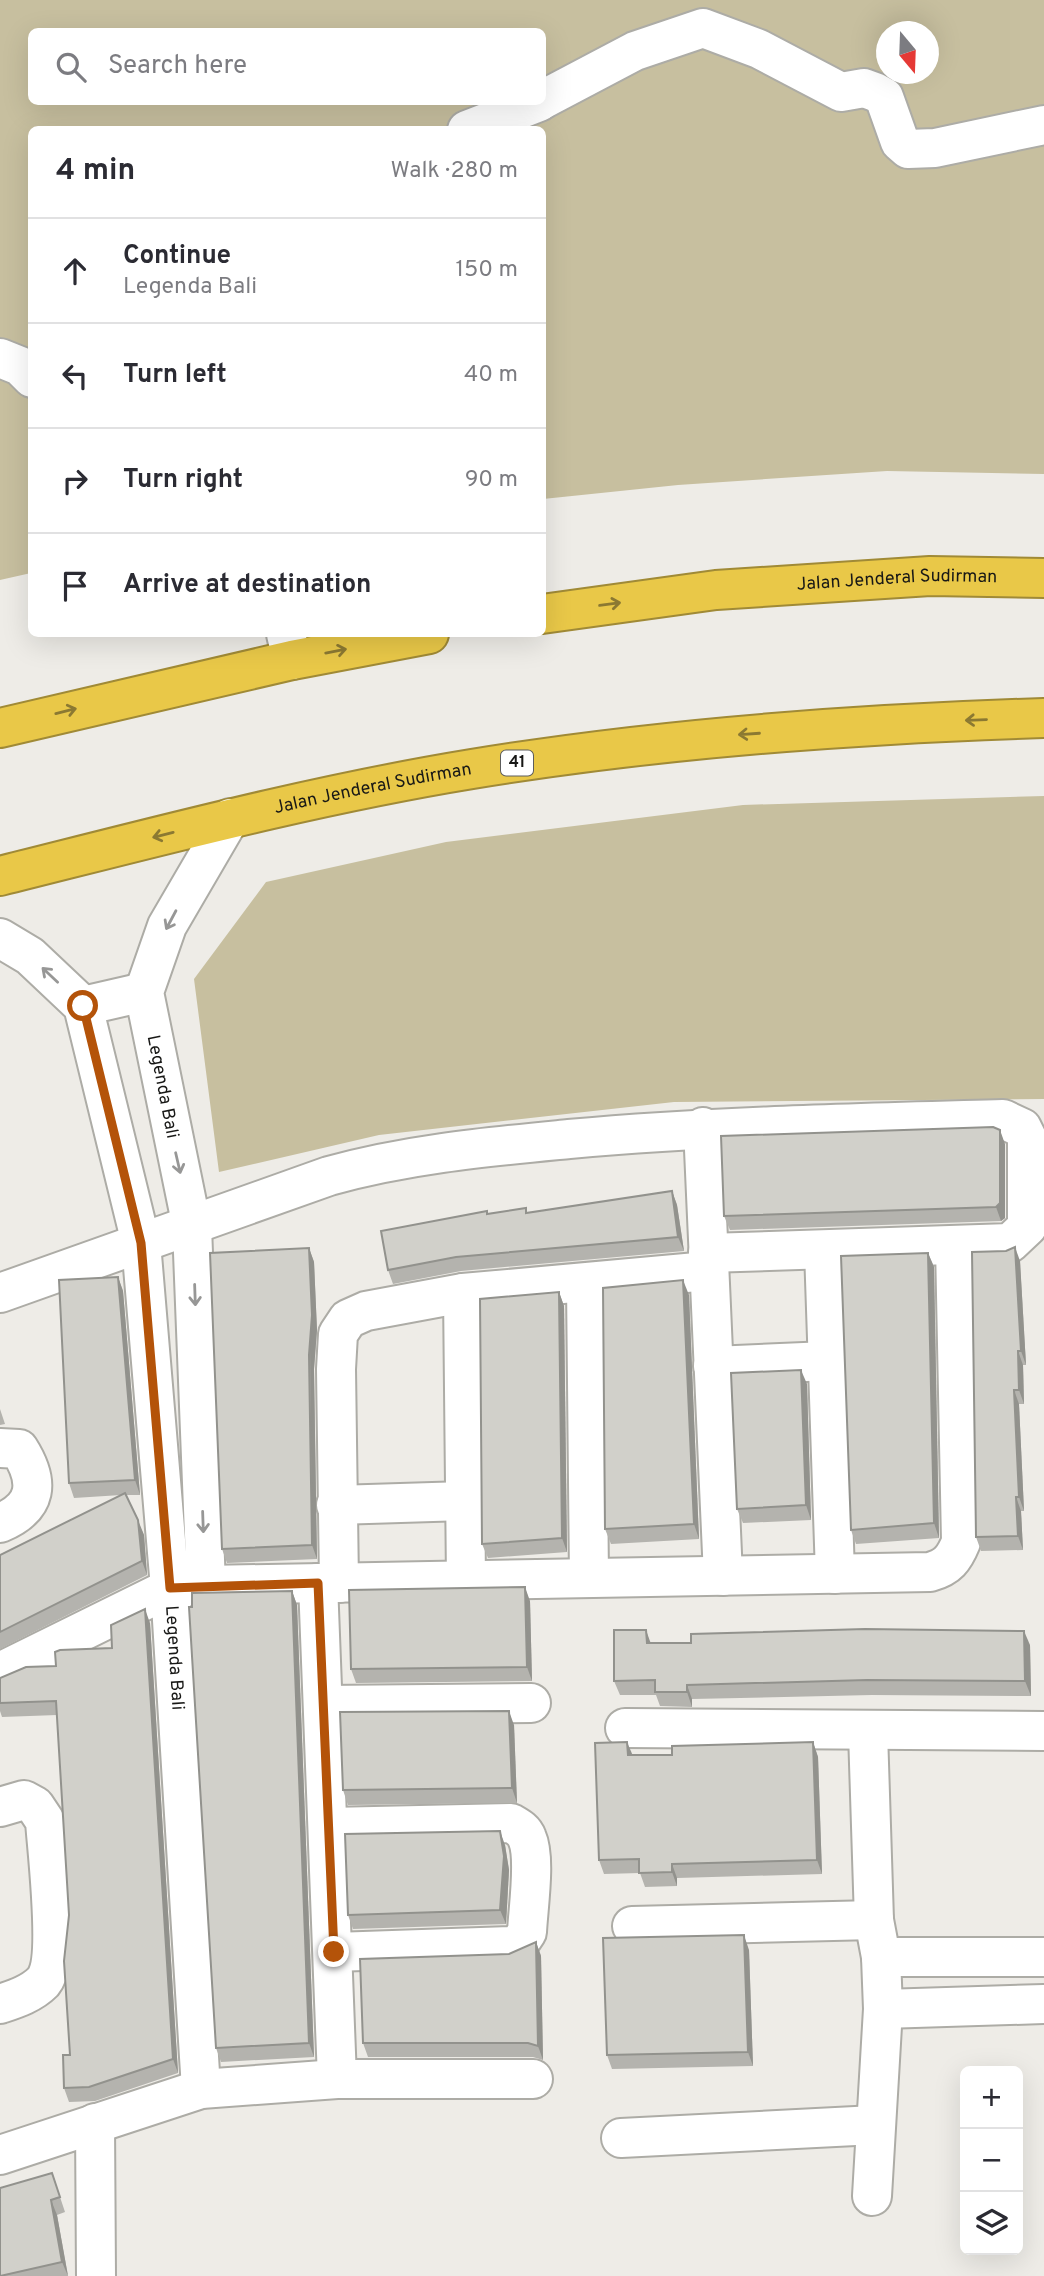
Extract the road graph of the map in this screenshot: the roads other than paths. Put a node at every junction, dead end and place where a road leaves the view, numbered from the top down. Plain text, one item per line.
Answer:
1 (546, 98) edge
2 (531, 105) edge
3 (1044, 125) edge
4 (477, 126) edge
5 (0, 358) edge
6 (28, 374) edge
7 (1044, 578) edge
8 (546, 613) edge
9 (397, 637) edge
10 (289, 647) edge
11 (1044, 718) edge
12 (0, 728) edge
13 (230, 818) junction
14 (0, 876) edge
15 (0, 938) edge
16 (144, 992) junction
17 (83, 1006) junction
18 (703, 1127) junction
19 (192, 1227) junction
20 (141, 1243) junction
21 (955, 1245) junction
22 (824, 1250) junction
23 (708, 1262) junction
24 (586, 1284) junction
25 (0, 1293) edge
26 (463, 1293) junction
27 (828, 1360) junction
28 (713, 1366) junction
29 (0, 1448) edge
30 (465, 1501) junction
31 (336, 1505) junction
32 (0, 1523) edge
33 (835, 1574) junction
34 (723, 1576) junction
35 (589, 1578) junction
36 (466, 1580) junction
37 (328, 1583) junction
38 (188, 1587) junction
39 (0, 1672) edge
40 (531, 1703) dead end
41 (324, 1705) junction
42 (625, 1728) dead end
43 (1044, 1731) edge
44 (868, 1732) junction
45 (0, 1807) edge
46 (329, 1827) junction
47 (632, 1926) dead end
48 (878, 1939) junction
49 (334, 1952) junction
50 (1044, 1957) edge
51 (0, 2004) edge
52 (1044, 2004) edge
53 (883, 2009) junction
54 (337, 2079) junction
55 (533, 2079) dead end
56 (201, 2089) junction
57 (96, 2123) junction
58 (875, 2125) junction
59 (621, 2138) dead end
60 (0, 2155) edge
61 (872, 2196) dead end
62 (96, 2276) edge

1 - 3 street
2 - 4 street
5 - 6 street
8 -> 7 highway, Jalan Jenderal Sudirman
10 -> 9 highway
12 -> 10 highway
11 -> 13 highway, Jalan Jenderal Sudirman / 41
13 -> 14 highway, Jalan Jenderal Sudirman / 41
13 -> 16 street
17 -> 15 street
16 - 17 street
16 -> 19 street, Legenda Bali
17 - 20 street, Legenda Bali
18 - 19 street
18 - 21 street
18 - 23 street
19 - 20 street
19 -> 38 street, Legenda Bali
20 - 25 street
20 - 38 street, Legenda Bali
21 - 22 street
21 - 33 street
22 - 23 street
22 - 27 street
23 - 24 street
23 - 28 street
24 - 26 street
24 - 35 street
26 - 30 street
26 - 31 street
27 - 28 street
27 - 33 street
28 - 34 street
29 - 32 street
30 - 31 street
30 - 36 street
31 - 37 street
33 - 34 street
34 - 35 street
35 - 36 street
36 - 37 street
37 - 38 street
37 - 41 street
38 - 39 street
38 - 56 street, Legenda Bali
40 - 41 street
41 - 46 street
42 - 44 street
43 - 44 street
44 - 48 street
45 - 51 street
46 - 49 street
46 - 49 street
47 - 48 street
48 - 50 street
48 - 53 street
49 - 54 street
52 - 53 street
53 - 58 street
54 - 55 street
54 - 56 street
56 - 57 street
57 - 60 street
57 - 62 street
58 - 59 street
58 - 61 street

